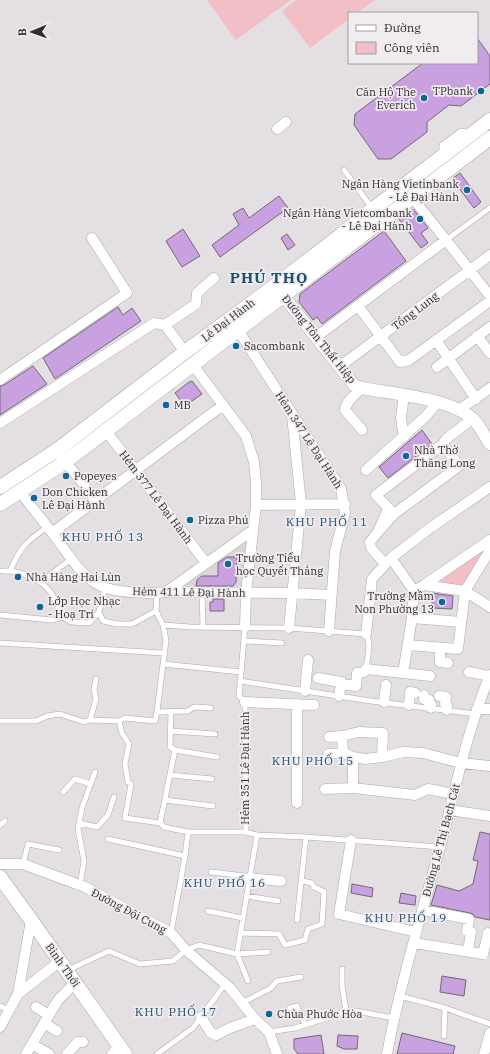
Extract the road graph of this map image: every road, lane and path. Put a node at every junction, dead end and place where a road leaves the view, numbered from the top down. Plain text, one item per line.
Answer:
1 (490, 120) edge
2 (286, 122) dead end
3 (277, 129) dead end
4 (490, 138) edge
5 (344, 170) dead end
6 (412, 197) junction
7 (490, 208) edge
8 (373, 209) junction
9 (92, 238) dead end
10 (446, 240) junction
11 (490, 255) edge
12 (469, 270) junction
13 (214, 278) dead end
14 (280, 291) junction
15 (490, 296) edge
16 (490, 301) edge
17 (358, 306) junction
18 (165, 325) junction
19 (490, 327) edge
20 (238, 330) junction
21 (382, 336) junction
22 (477, 336) junction
23 (316, 337) junction
24 (436, 340) junction
25 (185, 352) junction
26 (490, 353) edge
27 (448, 358) junction
28 (193, 365) junction
29 (339, 367) junction
30 (437, 367) dead end
31 (0, 380) edge
32 (362, 388) junction
33 (490, 388) edge
34 (404, 395) junction
35 (476, 398) junction
36 (438, 402) junction
37 (223, 405) junction
38 (459, 410) junction
39 (292, 413) junction
40 (472, 419) junction
41 (0, 423) edge
42 (362, 430) dead end
43 (106, 431) junction
44 (404, 437) junction
45 (443, 444) junction
46 (490, 444) edge
47 (61, 456) junction
48 (136, 470) junction
49 (366, 470) dead end
50 (0, 487) edge
51 (490, 487) edge
52 (20, 492) junction
53 (96, 500) junction
54 (0, 504) edge
55 (256, 504) junction
56 (301, 504) junction
57 (345, 504) junction
58 (391, 512) junction
59 (49, 530) junction
60 (253, 530) junction
61 (490, 540) edge
62 (490, 550) edge
63 (71, 559) junction
64 (388, 561) junction
65 (206, 563) junction
66 (1, 571) edge
67 (10, 571) junction
68 (41, 582) junction
69 (424, 585) junction
70 (105, 588) junction
71 (414, 591) junction
72 (465, 591) junction
73 (161, 593) junction
74 (202, 593) junction
75 (246, 593) junction
76 (292, 593) junction
77 (331, 595) junction
78 (490, 607) edge
79 (156, 611) junction
80 (99, 612) junction
81 (0, 614) edge
82 (62, 617) junction
83 (412, 618) junction
84 (461, 622) junction
85 (163, 625) junction
86 (203, 626) junction
87 (245, 627) junction
88 (289, 628) junction
89 (329, 631) junction
90 (366, 634) junction
91 (244, 641) junction
92 (0, 643) edge
93 (282, 644) dead end
94 (408, 645) junction
95 (440, 648) junction
96 (163, 653) junction
97 (308, 660) dead end
98 (448, 663) dead end
99 (163, 664) junction
100 (366, 669) junction
101 (241, 672) junction
102 (469, 672) dead end
103 (404, 673) junction
104 (430, 676) dead end
105 (490, 676) edge
106 (318, 678) dead end
107 (96, 679) dead end
108 (240, 681) junction
109 (341, 684) junction
110 (386, 685) dead end
111 (305, 691) junction
112 (339, 696) junction
113 (439, 696) dead end
114 (245, 702) junction
115 (384, 702) junction
116 (297, 704) junction
117 (314, 705) dead end
118 (409, 705) junction
119 (211, 708) dead end
120 (431, 708) junction
121 (490, 709) edge
122 (447, 710) junction
123 (477, 711) junction
124 (157, 712) junction
125 (171, 712) junction
126 (90, 720) junction
127 (0, 721) edge
128 (119, 721) junction
129 (170, 731) junction
130 (215, 734) dead end
131 (342, 736) junction
132 (329, 737) dead end
133 (175, 750) junction
134 (343, 753) junction
135 (328, 754) dead end
136 (217, 757) dead end
137 (353, 757) junction
138 (382, 757) junction
139 (461, 763) junction
140 (490, 766) edge
141 (95, 772) dead end
142 (170, 775) junction
143 (212, 779) dead end
144 (91, 784) junction
145 (352, 788) junction
146 (325, 789) dead end
147 (63, 792) dead end
148 (453, 794) junction
149 (114, 797) dead end
150 (165, 800) junction
151 (298, 803) dead end
152 (213, 806) dead end
153 (449, 810) junction
154 (490, 816) edge
155 (5, 821) dead end
156 (160, 822) junction
157 (79, 823) junction
158 (0, 824) edge
159 (188, 832) junction
160 (246, 832) junction
161 (257, 835) junction
162 (306, 837) junction
163 (108, 839) dead end
164 (351, 840) junction
165 (440, 847) junction
166 (59, 850) dead end
167 (185, 856) junction
168 (0, 864) edge
169 (23, 864) junction
170 (211, 872) dead end
171 (249, 878) junction
172 (281, 881) dead end
173 (302, 881) junction
174 (4, 885) edge
175 (80, 886) junction
176 (246, 896) junction
177 (278, 901) dead end
178 (422, 910) junction
179 (208, 911) dead end
180 (242, 918) junction
181 (31, 920) junction
182 (297, 920) dead end
183 (416, 932) junction
184 (171, 933) junction
185 (240, 933) junction
186 (488, 934) dead end
187 (414, 942) junction
188 (186, 950) junction
189 (268, 952) dead end
190 (468, 952) junction
191 (237, 954) junction
192 (63, 966) junction
193 (342, 969) dead end
194 (301, 977) dead end
195 (248, 981) dead end
196 (75, 983) junction
197 (225, 984) junction
198 (18, 994) junction
199 (400, 996) junction
200 (242, 1003) junction
201 (0, 1006) edge
202 (36, 1007) dead end
203 (290, 1008) dead end
204 (445, 1008) junction
205 (9, 1010) junction
206 (346, 1010) junction
207 (201, 1017) junction
208 (394, 1018) junction
209 (47, 1019) junction
210 (255, 1019) junction
211 (490, 1024) edge
212 (305, 1025) junction
213 (0, 1027) edge
214 (58, 1031) dead end
215 (269, 1032) junction
216 (490, 1033) edge
217 (444, 1036) dead end
218 (84, 1042) dead end
219 (32, 1044) junction
220 (118, 1051) edge
221 (26, 1054) edge
222 (49, 1054) edge
223 (67, 1054) edge
224 (156, 1054) edge
225 (277, 1054) edge
226 (387, 1054) edge
227 (484, 1054) edge

1 - 8 main road, Lê Đại Hành
2 - 3 street
4 - 6 main road, Lê Đại Hành
5 - 8 lane
6 - 10 street
6 - 14 main road, Lê Đại Hành
7 - 10 lane
8 - 14 main road, Lê Đại Hành
9 - 31 street
10 - 12 street
10 - 17 street
11 - 12 street, Tổng Lung
12 - 15 street
12 - 21 street, Tổng Lung
13 - 18 street
14 - 20 main road, Lê Đại Hành
14 - 23 street, Đường Tôn Thất Hiệp
14 - 25 main road, Lê Đại Hành
16 - 24 street
17 - 21 street
17 - 23 street
18 - 25 street
18 - 41 street
19 - 22 street
20 - 28 main road, Lê Đại Hành
20 - 39 street, Hẻm 347 Lê Đại Hành
21 - 24 street
21 - 29 street, Tổng Lung
22 - 26 street
22 - 27 street
23 - 29 street, Đường Tôn Thất Hiệp
24 - 27 street
25 - 28 main road
25 - 47 main road, Lê Đại Hành
27 - 30 street
27 - 35 street
28 - 37 street, Hẻm 351 Lê Đại Hành
28 - 43 main road, Lê Đại Hành
29 - 32 street, Đường Tôn Thất Hiệp
32 - 34 street, Đường Tôn Thất Hiệp
32 - 42 street
33 - 35 street
34 - 36 street, Đường Tôn Thất Hiệp
34 - 44 street
35 - 38 street
36 - 38 street, Đường Tôn Thất Hiệp
36 - 44 street
37 - 48 street
37 - 55 street, Hẻm 351 Lê Đại Hành
38 - 40 street, Đường Tôn Thất Hiệp
39 - 56 street
39 - 57 street, Hẻm 347 Lê Đại Hành
40 - 45 street
40 - 46 street, Đường Tôn Thất Hiệp
43 - 47 main road, Lê Đại Hành
43 - 48 street, Hẻm 377 Lê Đại Hành
44 - 49 street
45 - 58 street
45 - 58 street
47 - 50 main road, Lê Đại Hành
47 - 52 main road, Lê Đại Hành
47 - 53 street
48 - 53 street
48 - 65 street, Hẻm 377 Lê Đại Hành
51 - 64 street
52 - 54 main road, Lê Đại Hành
52 - 59 street, Hẻm 411 Lê Đại Hành
53 - 59 street
55 - 56 street
55 - 60 street, Hẻm 351 Lê Đại Hành
56 - 57 street
56 - 76 street
57 - 77 street, Hẻm 347 Lê Đại Hành
58 - 64 street
59 - 63 street, Hẻm 411 Lê Đại Hành
59 - 67 lane
60 - 65 street
60 - 75 street, Hẻm 351 Lê Đại Hành
61 - 69 street
62 - 72 street
63 - 68 lane
63 - 70 street, Hẻm 411 Lê Đại Hành
64 - 71 street
64 - 90 street
65 - 73 street
66 - 67 lane
67 - 68 lane
68 - 82 lane
69 - 71 street
69 - 72 street
70 - 73 street, Hẻm 411 Lê Đại Hành
70 - 80 lane
71 - 83 street
72 - 78 street
72 - 84 street
73 - 74 street, Hẻm 411 Lê Đại Hành
73 - 79 lane
74 - 75 street, Hẻm 411 Lê Đại Hành
74 - 86 lane
75 - 76 street, Hẻm 411 Lê Đại Hành
75 - 87 street, Hẻm 351 Lê Đại Hành
76 - 77 street, Hẻm 411 Lê Đại Hành
76 - 88 street
77 - 89 street, Hẻm 347 Lê Đại Hành
79 - 80 lane
79 - 85 lane
80 - 82 lane
81 - 82 lane
83 - 84 street
83 - 94 street
84 - 95 street
85 - 86 lane
85 - 96 lane
86 - 87 lane
87 - 88 lane
87 - 91 lane, Hẻm 351 Lê Đại Hành
88 - 89 lane
89 - 90 lane
90 - 100 lane
91 - 93 lane
91 - 101 lane, Hẻm 351 Lê Đại Hành
92 - 96 lane
94 - 95 street
94 - 103 street
95 - 98 street
96 - 99 lane
97 - 111 street
99 - 101 lane
99 - 124 lane
100 - 103 street
100 - 109 street
101 - 108 lane, Hẻm 351 Lê Đại Hành
102 - 105 street
103 - 104 street
105 - 123 street, Đường Lê Thị Bạch Cát
106 - 109 street
107 - 126 lane
108 - 111 lane
108 - 114 lane, Hẻm 351 Lê Đại Hành
109 - 112 street
110 - 115 street
111 - 112 lane
112 - 115 lane
113 - 122 street
114 - 116 street
114 - 160 lane, Hẻm 351 Lê Đại Hành
115 - 118 lane
116 - 117 street
116 - 151 street
118 - 120 lane
118 - 120 street
119 - 125 lane
120 - 122 lane
121 - 123 street
122 - 123 lane
123 - 139 street, Đường Lê Thị Bạch Cát
124 - 125 lane
124 - 128 lane
125 - 129 lane
126 - 127 lane
126 - 128 lane
128 - 156 lane
129 - 130 lane
129 - 133 lane
131 - 132 street
131 - 134 street
131 - 138 street
133 - 136 lane
133 - 142 lane
134 - 135 street
134 - 137 street
137 - 138 street
137 - 145 street
138 - 139 street
139 - 140 street
139 - 148 street, Đường Lê Thị Bạch Cát
141 - 144 lane
142 - 143 lane
142 - 150 lane
144 - 147 lane
144 - 157 lane
145 - 146 street
145 - 148 street
148 - 153 street, Đường Lê Thị Bạch Cát
149 - 157 lane
150 - 152 lane
150 - 156 lane
153 - 154 street
153 - 165 street, Đường Lê Thị Bạch Cát
155 - 158 lane
156 - 159 lane
157 - 175 lane
159 - 160 lane
159 - 167 lane
160 - 161 lane
161 - 162 lane
161 - 171 lane
162 - 164 lane
162 - 173 lane
163 - 167 lane
164 - 165 lane
164 - 183 street
165 - 178 street, Đường Lê Thị Bạch Cát
166 - 169 lane
167 - 184 lane
168 - 169 street, Đường Đội Cung
169 - 175 street, Đường Đội Cung
170 - 171 lane
171 - 172 street
171 - 176 lane
173 - 182 lane
173 - 185 lane
174 - 181 main road, Bình Thới
175 - 184 street, Đường Đội Cung
176 - 177 lane
176 - 180 lane
178 - 183 street, Đường Lê Thị Bạch Cát
178 - 190 street
179 - 180 lane
180 - 185 lane
181 - 192 main road, Bình Thới
181 - 198 street
183 - 187 street, Đường Lê Thị Bạch Cát
184 - 188 street, Đường Đội Cung
185 - 191 lane
186 - 190 street
187 - 190 street
187 - 199 street, Đường Lê Thị Bạch Cát
188 - 191 lane
188 - 192 lane
188 - 197 street, Đường Đội Cung
189 - 191 lane
191 - 195 lane
192 - 196 main road, Bình Thới
192 - 198 street
193 - 206 lane
194 - 200 lane
196 - 209 street
196 - 220 main road, Bình Thới
197 - 200 street, Đường Đội Cung
197 - 207 lane
198 - 205 street
199 - 204 lane
199 - 208 street, Đường Lê Thị Bạch Cát
200 - 210 street, Đường Đội Cung
201 - 205 lane
202 - 209 street
203 - 212 lane
204 - 211 lane
204 - 217 lane
205 - 213 street
206 - 208 lane
206 - 212 lane
207 - 210 street
207 - 224 lane
208 - 226 street, Đường Lê Thị Bạch Cát
209 - 214 street
209 - 219 street
210 - 215 street, Đường Đội Cung
212 - 215 lane
215 - 225 street, Đường Đội Cung
216 - 227 street
218 - 223 street
219 - 221 street
219 - 222 street

